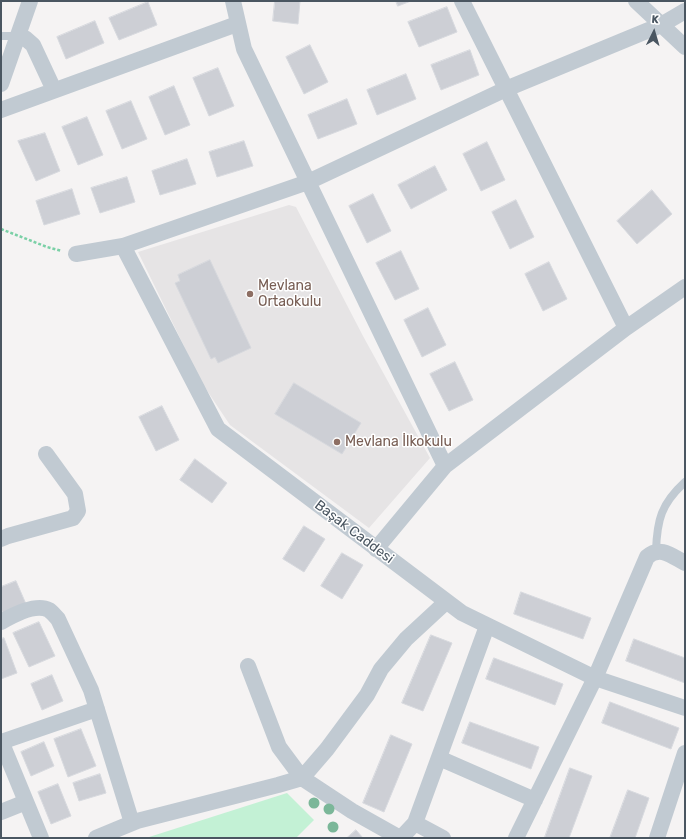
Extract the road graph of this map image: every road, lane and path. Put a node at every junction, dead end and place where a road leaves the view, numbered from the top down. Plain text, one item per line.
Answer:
1 (30, 1) edge
2 (233, 1) edge
3 (462, 1) edge
4 (636, 1) edge
5 (685, 11) edge
6 (238, 24) junction
7 (661, 25) junction
8 (1, 36) edge
9 (19, 36) junction
10 (685, 47) edge
11 (1, 84) edge
12 (506, 89) junction
13 (54, 90) junction
14 (1, 110) edge
15 (308, 182) junction
16 (1, 229) edge
17 (123, 246) junction
18 (76, 254) joint
19 (685, 287) edge
20 (626, 328) junction
21 (46, 454) dead end
22 (446, 466) junction
23 (685, 482) edge
24 (1, 539) edge
25 (376, 549) junction
26 (656, 551) junction
27 (685, 563) edge
28 (446, 602) junction
29 (1, 622) edge
30 (487, 626) junction
31 (248, 666) dead end
32 (595, 678) junction
33 (685, 708) edge
34 (97, 709) junction
35 (1, 742) edge
36 (685, 753) edge
37 (439, 758) junction
38 (302, 778) junction
39 (535, 800) junction
40 (26, 802) junction
41 (1, 812) edge
42 (132, 823) junction
43 (415, 823) junction
44 (41, 838) edge
45 (96, 838) edge
46 (401, 838) edge
47 (443, 838) edge
48 (516, 838) edge
49 (657, 838) edge

1 - 9 street
2 - 6 street
3 - 12 street
4 - 7 street
5 - 7 street
6 - 13 street
6 - 15 street
7 - 10 street
7 - 12 street
8 - 9 lane
9 - 11 street
9 - 13 street
12 - 15 street
12 - 20 street
13 - 14 street
15 - 17 street
15 - 22 street
16 - 18 path
17 - 18 street
17 - 25 street, Başak Caddesi
19 - 20 street
20 - 22 street
21 - 24 street
22 - 25 street
23 - 26 lane
25 - 28 street, Başak Caddesi
26 - 27 street
26 - 32 street
28 - 30 street, Başak Caddesi
28 - 38 street
29 - 34 street
30 - 32 street, Başak Caddesi
30 - 37 street
31 - 38 street
32 - 33 street, Başak Caddesi
32 - 39 street
34 - 35 street
34 - 42 street
35 - 40 street
36 - 49 street
37 - 39 street
37 - 43 street
38 - 42 street
38 - 46 street
39 - 48 street
40 - 41 street
40 - 44 street
42 - 45 street
43 - 46 street
43 - 47 street

